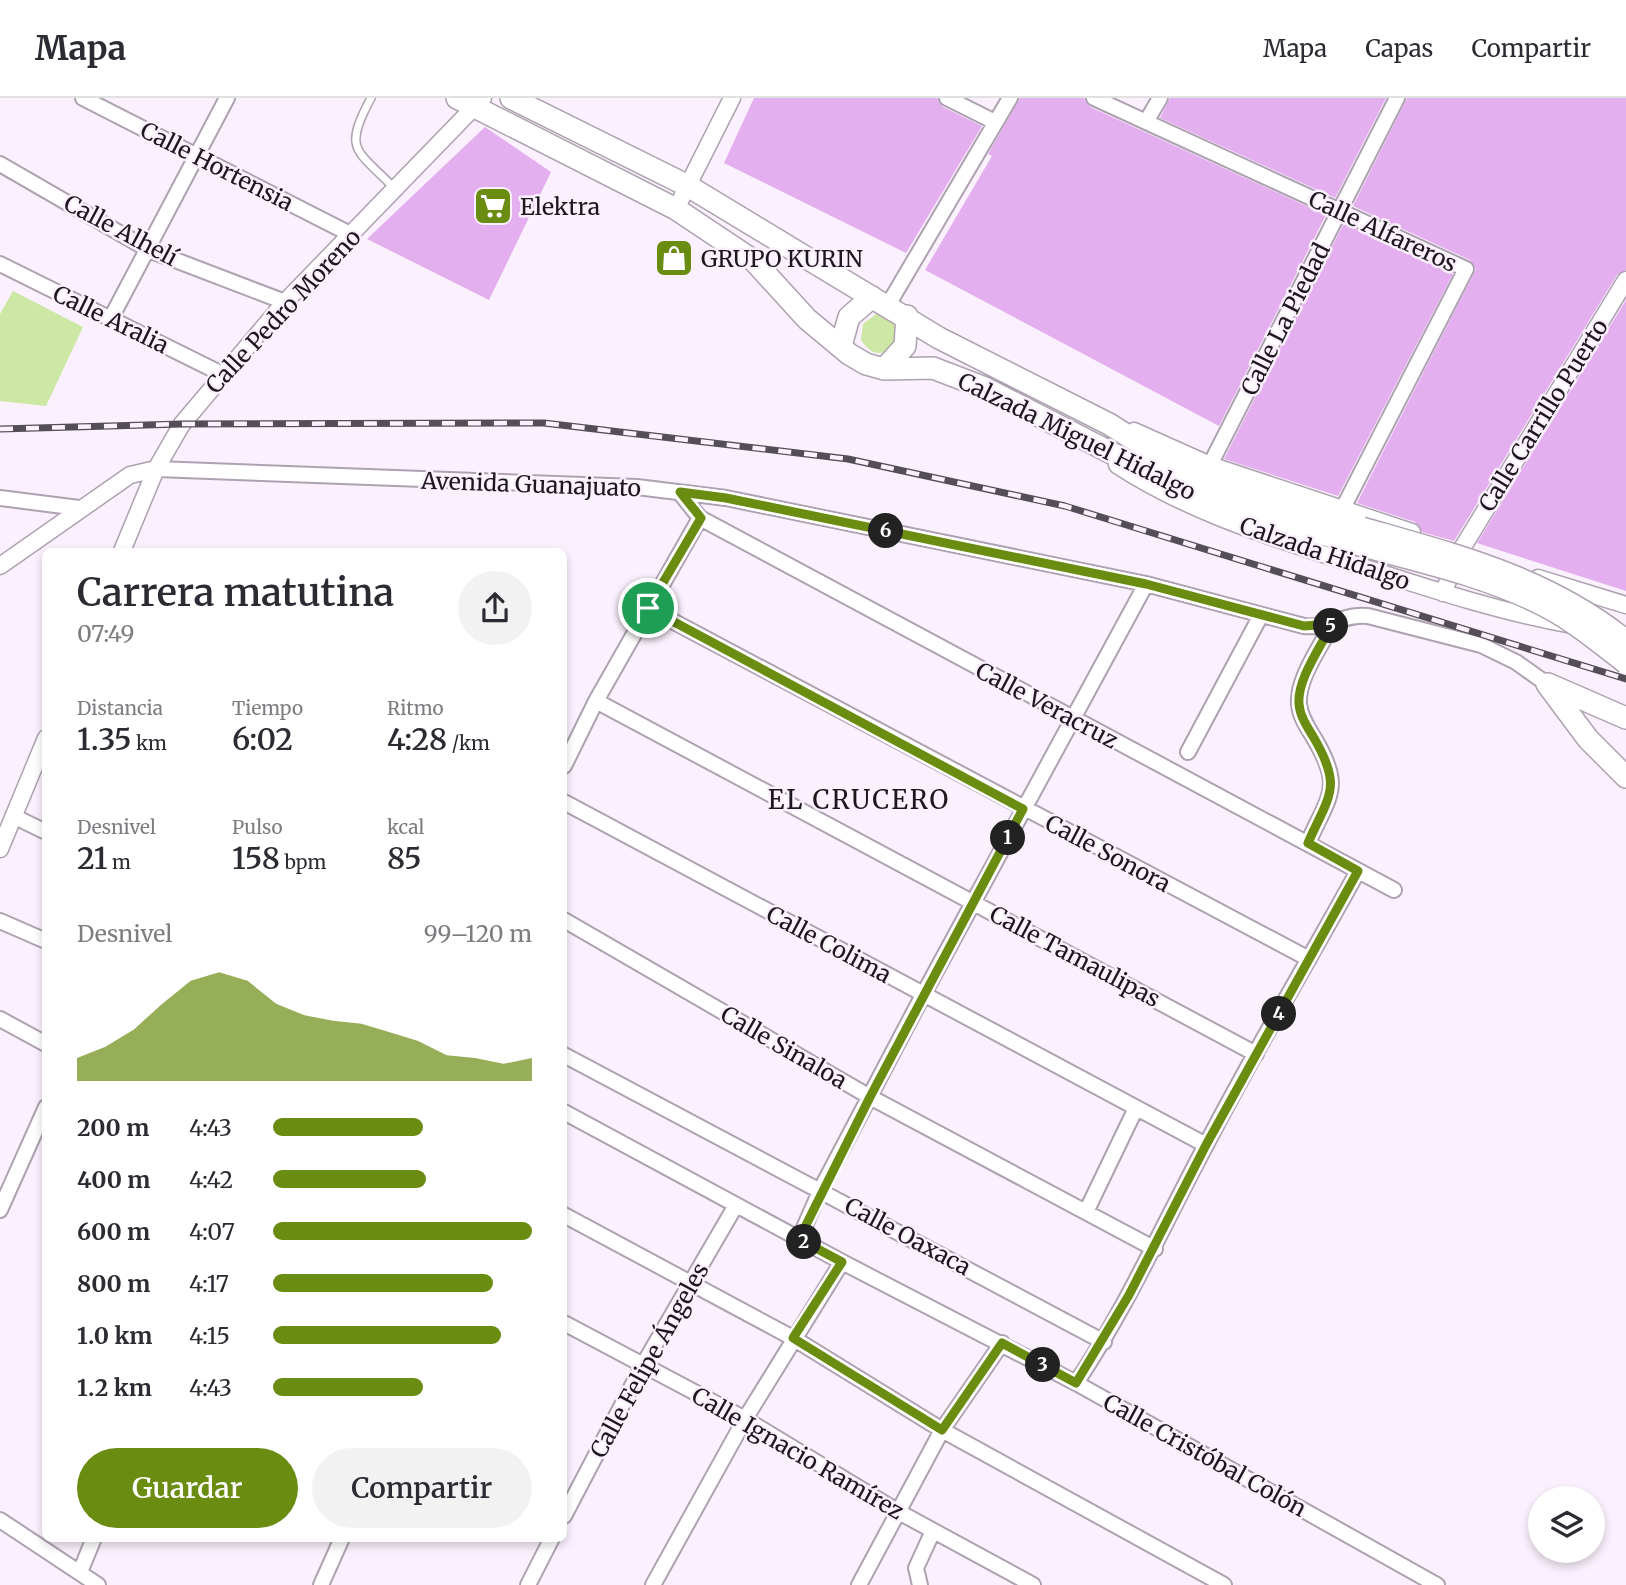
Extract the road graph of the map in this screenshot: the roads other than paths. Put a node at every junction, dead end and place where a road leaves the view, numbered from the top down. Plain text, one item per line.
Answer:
1 (83, 98) edge
2 (227, 98) edge
3 (371, 98) edge
4 (510, 98) edge
5 (733, 98) edge
6 (947, 98) edge
7 (1010, 98) edge
8 (1094, 98) edge
9 (1160, 98) edge
10 (1397, 98) edge
11 (472, 101) edge
12 (995, 122) junction
13 (1146, 122) junction
14 (198, 156) junction
15 (0, 163) edge
16 (688, 186) junction
17 (396, 190) junction
18 (676, 209) junction
19 (1340, 210) junction
20 (352, 235) junction
21 (149, 250) junction
22 (0, 264) edge
23 (1626, 281) edge
24 (880, 301) junction
25 (285, 302) junction
26 (907, 316) junction
27 (110, 320) junction
28 (841, 346) junction
29 (884, 369) junction
30 (222, 373) junction
31 (1044, 419) junction
32 (1109, 424) junction
33 (1210, 466) junction
34 (156, 469) junction
35 (680, 492) junction
36 (0, 498) edge
37 (79, 508) junction
38 (1343, 508) junction
39 (701, 518) junction
40 (1359, 536) junction
41 (123, 548) edge
42 (1461, 550) junction
43 (0, 566) edge
44 (1538, 578) junction
45 (1146, 584) junction
46 (1443, 593) junction
47 (1626, 605) edge
48 (648, 608) junction
49 (1261, 615) junction
50 (1518, 615) junction
51 (1332, 624) junction
52 (1626, 638) edge
53 (1626, 663) edge
54 (1547, 684) junction
55 (596, 701) junction
56 (1626, 718) edge
57 (1074, 719) junction
58 (1188, 752) dead end
59 (42, 759) edge
60 (567, 760) edge
61 (1626, 777) edge
62 (567, 804) edge
63 (1023, 809) junction
64 (13, 816) junction
65 (42, 830) edge
66 (1308, 843) junction
67 (0, 849) edge
68 (1358, 871) junction
69 (1394, 890) dead end
70 (974, 902) junction
71 (0, 921) edge
72 (567, 922) edge
73 (42, 939) edge
74 (1309, 959) junction
75 (923, 995) junction
76 (0, 1019) edge
77 (42, 1042) edge
78 (1256, 1054) junction
79 (567, 1057) edge
80 (870, 1097) junction
81 (1136, 1108) junction
82 (567, 1114) edge
83 (42, 1116) edge
84 (1206, 1145) junction
85 (821, 1189) junction
86 (736, 1205) junction
87 (0, 1210) edge
88 (1086, 1212) junction
89 (567, 1217) edge
90 (799, 1239) junction
91 (1155, 1249) junction
92 (842, 1262) junction
93 (691, 1283) junction
94 (567, 1325) edge
95 (793, 1338) junction
96 (1104, 1342) junction
97 (1002, 1343) junction
98 (643, 1365) junction
99 (1076, 1383) junction
100 (745, 1419) junction
101 (942, 1430) junction
102 (567, 1510) edge
103 (897, 1511) junction
104 (0, 1520) edge
105 (933, 1531) junction
106 (92, 1542) edge
107 (340, 1542) edge
108 (550, 1542) edge
109 (80, 1572) junction
110 (98, 1585) edge
111 (321, 1585) edge
112 (528, 1585) edge
113 (653, 1585) edge
114 (859, 1585) edge
115 (920, 1585) edge
116 (1032, 1585) edge
117 (1224, 1585) edge
118 (1437, 1585) edge

1 - 14 street, Calle Hortensia
2 - 14 street
3 - 17 lane
4 - 16 main road, Calzada Miguel Hidalgo
5 - 16 street
6 - 12 street
7 - 12 street
8 - 13 street, Calle Alfareros
9 - 13 street
10 - 19 street, Calle La Piedad
11 - 17 street, Calle Pedro Moreno
11 - 18 main road, Calzada Miguel Hidalgo
12 - 24 street
13 - 19 street, Calle Alfareros
14 - 20 street, Calle Hortensia
14 - 21 street
15 - 21 street, Calle Alhelí
16 - 18 street
16 - 24 main road, Calzada Miguel Hidalgo
17 - 20 street, Calle Pedro Moreno
18 - 28 main road, Calzada Miguel Hidalgo
19 - 33 street, Calle La Piedad
19 - 38 street, Calle Alfareros
20 - 25 street, Calle Pedro Moreno
21 - 25 street, Calle Alhelí
21 - 27 street
22 - 27 street, Calle Aralia
23 - 42 street, Calle Carrillo Puerto
24 - 26 main road, Calzada Miguel Hidalgo
24 - 28 main road
25 - 30 street, Calle Pedro Moreno
26 - 29 main road
26 - 32 main road, Calzada Miguel Hidalgo
27 - 30 street, Calle Aralia
28 - 29 main road, Calzada Miguel Hidalgo
29 - 31 main road, Calzada Miguel Hidalgo
30 - 34 street, Calle Pedro Moreno
31 - 40 main road, Calzada Miguel Hidalgo
31 - 46 street, Calzada Hidalgo
32 - 33 street, Calzada Miguel Hidalgo
32 - 40 main road, Calzada Miguel Hidalgo
33 - 38 street, Calzada Miguel Hidalgo
34 - 35 street, Avenida Guanajuato
34 - 37 street
34 - 41 street, Calle Pedro Moreno
35 - 39 street
35 - 45 street, Avenida Guanajuato
36 - 37 street
37 - 43 street
38 - 42 street, Calzada Miguel Hidalgo
39 - 48 street
39 - 57 street, Calle Veracruz
40 - 52 main road, bridge
40 - 53 main road, bridge
42 - 44 street, Calzada Miguel Hidalgo
42 - 46 street, Calle Carrillo Puerto
44 - 47 street, Calzada Miguel Hidalgo
44 - 50 street
45 - 49 street, Avenida Guanajuato
45 - 57 street
46 - 50 street, Calzada Hidalgo
48 - 55 street
48 - 63 street, Calle Sonora
49 - 51 street, Avenida Guanajuato
49 - 58 street
50 - 52 street, Calzada Hidalgo
51 - 54 street, Avenida Guanajuato
51 - 66 street
54 - 56 main road
54 - 61 main road
55 - 60 street
55 - 70 street, Calle Tamaulipas
57 - 63 street
57 - 66 street, Calle Veracruz
59 - 64 street
62 - 75 street, Calle Colima
63 - 70 street
63 - 74 street, Calle Sonora
64 - 65 street
64 - 67 street
66 - 68 street, Calle Veracruz
68 - 69 street, Calle Veracruz
68 - 74 street
70 - 75 street
70 - 78 street, Calle Tamaulipas
71 - 73 street
72 - 80 street, Calle Sinaloa
74 - 78 street
75 - 80 street
75 - 81 street, Calle Colima
76 - 77 street
78 - 84 street
79 - 85 street, Calle Oaxaca
80 - 85 street
80 - 88 street, Calle Sinaloa
81 - 84 street, Calle Colima
81 - 88 street
82 - 86 street, Calle Cristóbal Colón
83 - 87 street
84 - 91 street
85 - 90 street
85 - 96 street, Calle Oaxaca
86 - 90 street, Calle Cristóbal Colón
86 - 93 street, Calle Felipe Ángeles
88 - 91 street, Calle Sinaloa
89 - 93 street
90 - 92 street, Calle Cristóbal Colón
91 - 96 street
92 - 95 street
92 - 97 street, Calle Cristóbal Colón
93 - 95 street
93 - 98 street, Calle Felipe Ángeles
94 - 98 street, Calle Ignacio Ramírez
95 - 100 street
95 - 101 street
96 - 99 street
97 - 99 street, Calle Cristóbal Colón
97 - 101 street
98 - 100 street, Calle Ignacio Ramírez
98 - 102 street, Calle Felipe Ángeles
99 - 118 street, Calle Cristóbal Colón
100 - 103 street, Calle Ignacio Ramírez
100 - 113 street
101 - 103 street
101 - 117 street
103 - 105 street, Calle Ignacio Ramírez
103 - 114 street
104 - 109 street
105 - 115 street
105 - 116 street, Calle Ignacio Ramírez
106 - 109 street
107 - 111 street
108 - 112 street
109 - 110 street

